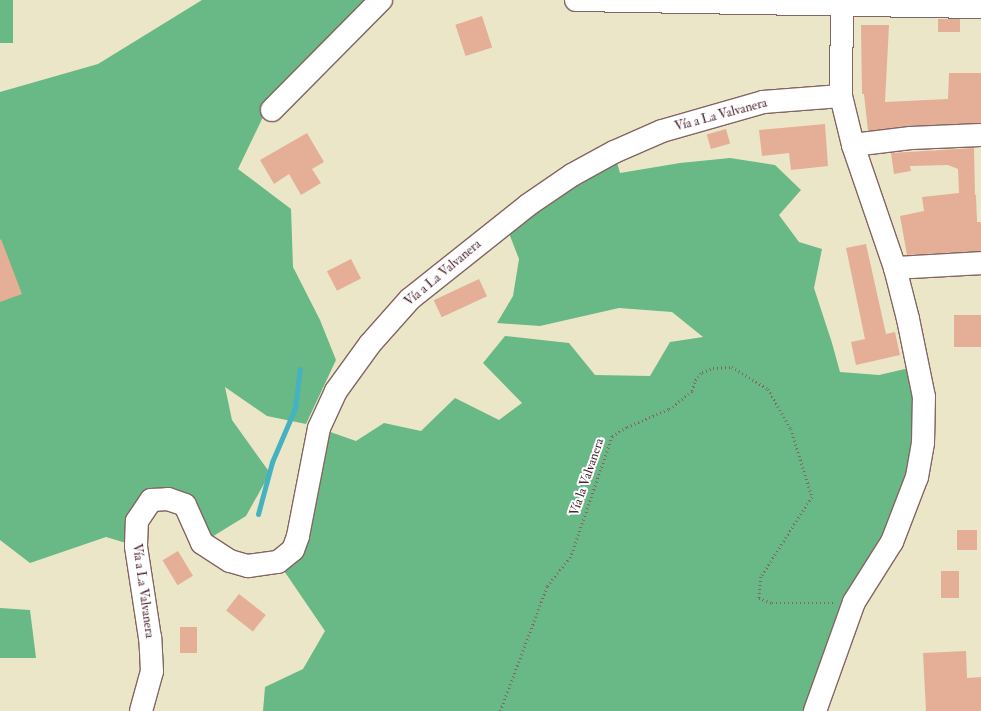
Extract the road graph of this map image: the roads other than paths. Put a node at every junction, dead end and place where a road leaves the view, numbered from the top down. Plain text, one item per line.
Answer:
1 (381, 0) edge
2 (576, 0) edge
3 (842, 3) edge
4 (981, 7) edge
5 (841, 96) junction
6 (272, 110) dead end
7 (980, 135) dead end
8 (853, 145) junction
9 (981, 263) edge
10 (896, 268) junction
11 (141, 711) edge
12 (815, 711) edge

1 - 6 street
2 - 3 street
3 - 4 street
3 - 5 street
5 - 8 street
5 - 11 street, Vía a La Valvanera
7 - 8 street
8 - 10 street
9 - 10 street
10 - 12 street

